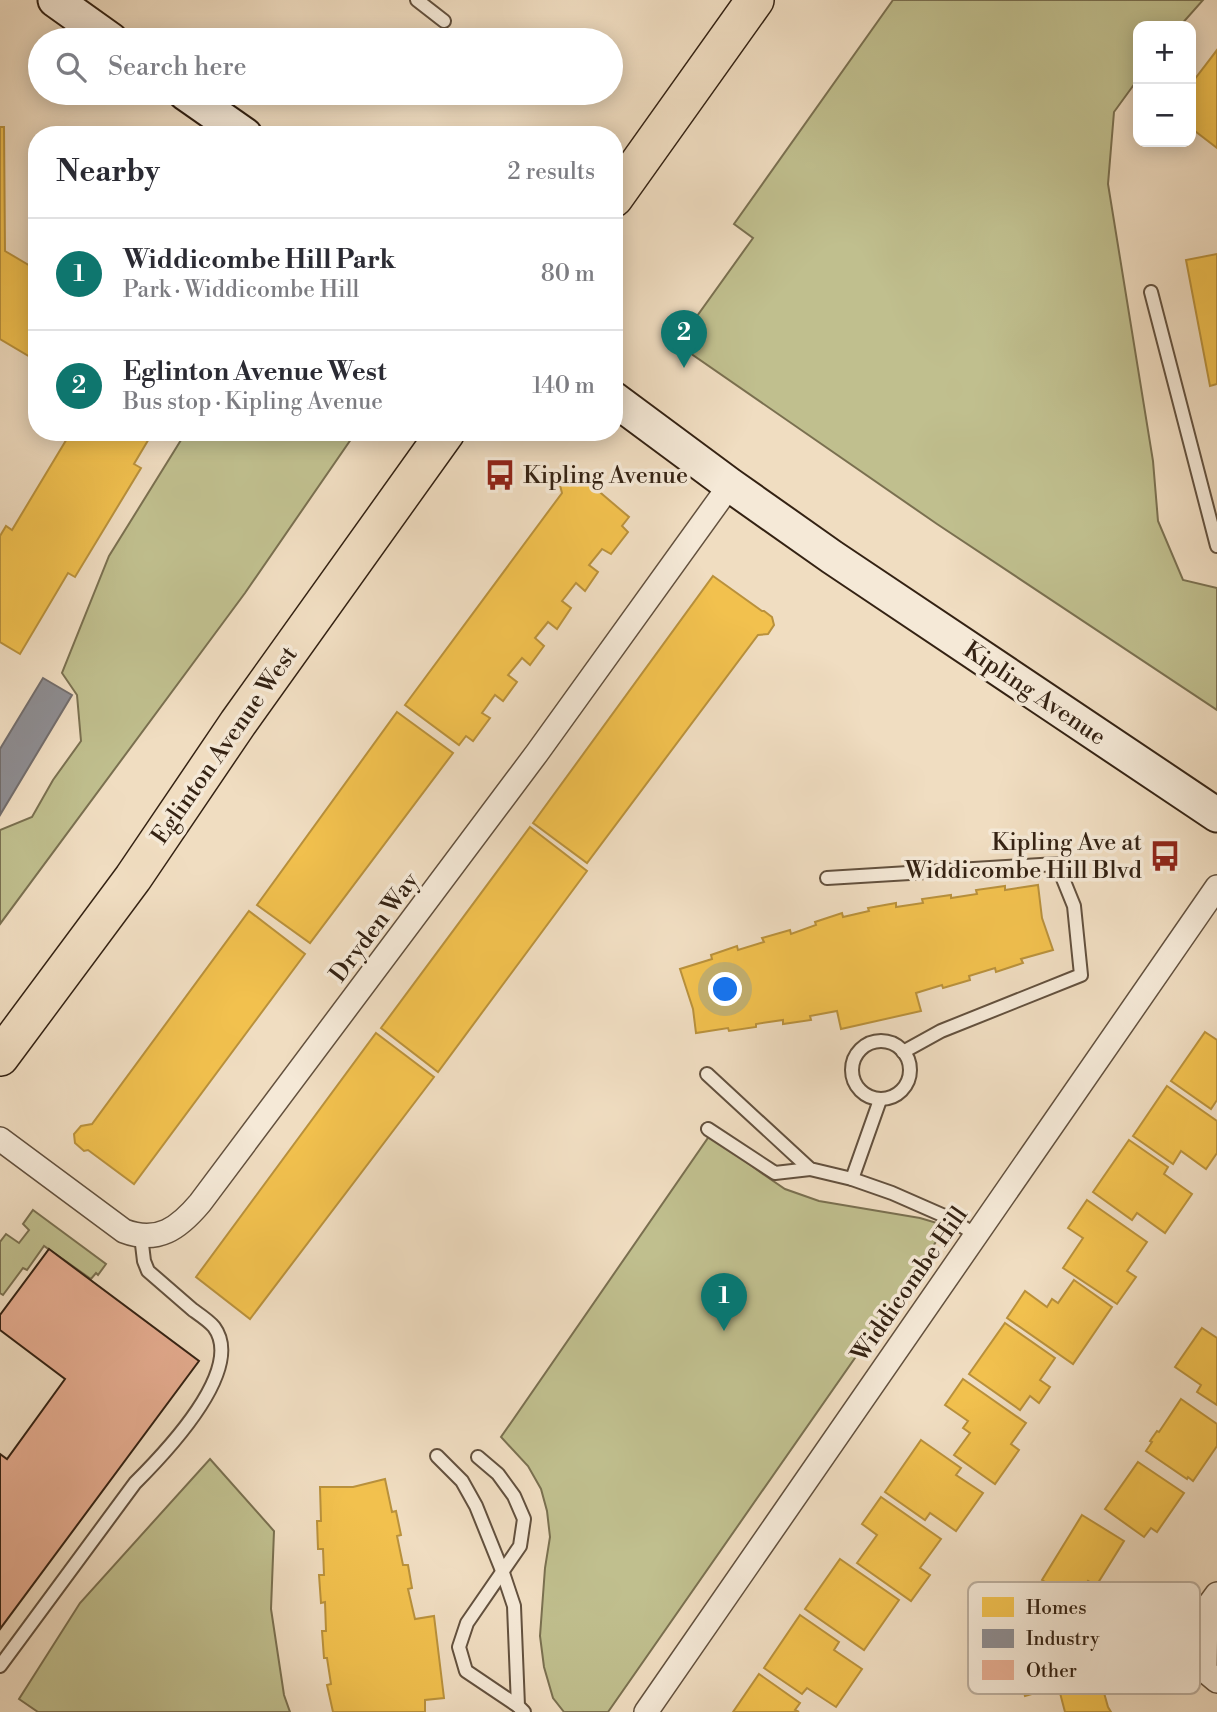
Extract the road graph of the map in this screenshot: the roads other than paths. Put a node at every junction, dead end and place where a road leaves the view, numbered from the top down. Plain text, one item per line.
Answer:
1 (55, 0) edge
2 (417, 0) edge
3 (755, 0) edge
4 (444, 21) dead end
5 (94, 28) edge
6 (202, 105) edge
7 (232, 126) edge
8 (623, 185) edge
9 (1151, 292) dead end
10 (623, 406) edge
11 (440, 441) edge
12 (730, 485) junction
13 (1217, 546) edge
14 (1217, 815) edge
15 (827, 878) dead end
16 (1217, 887) edge
17 (903, 1052) junction
18 (0, 1057) edge
19 (707, 1074) dead end
20 (880, 1100) junction
21 (708, 1129) dead end
22 (0, 1139) edge
23 (810, 1169) junction
24 (852, 1179) junction
25 (976, 1235) junction
26 (141, 1236) junction
27 (437, 1456) dead end
28 (478, 1457) dead end
29 (503, 1573) junction
30 (1217, 1594) edge
31 (0, 1666) edge
32 (1217, 1681) edge
33 (521, 1709) edge
34 (646, 1712) edge

1 - 5 main road
2 - 4 lane
3 - 8 main road
6 - 7 main road
9 - 13 lane
10 - 12 main road, Kipling Avenue
11 - 18 main road, Eglinton Avenue West
12 - 14 main road, Kipling Avenue
12 - 26 street, Dryden Way
15 - 17 lane
16 - 25 street, Widdicombe Hill
17 - 20 lane
17 - 20 lane
19 - 23 lane
20 - 24 lane
21 - 23 lane
22 - 26 street
23 - 24 lane
24 - 25 lane
25 - 34 street, Widdicombe Hill
26 - 31 lane
27 - 29 lane
28 - 29 lane
29 - 33 lane
29 - 33 lane
30 - 32 street

